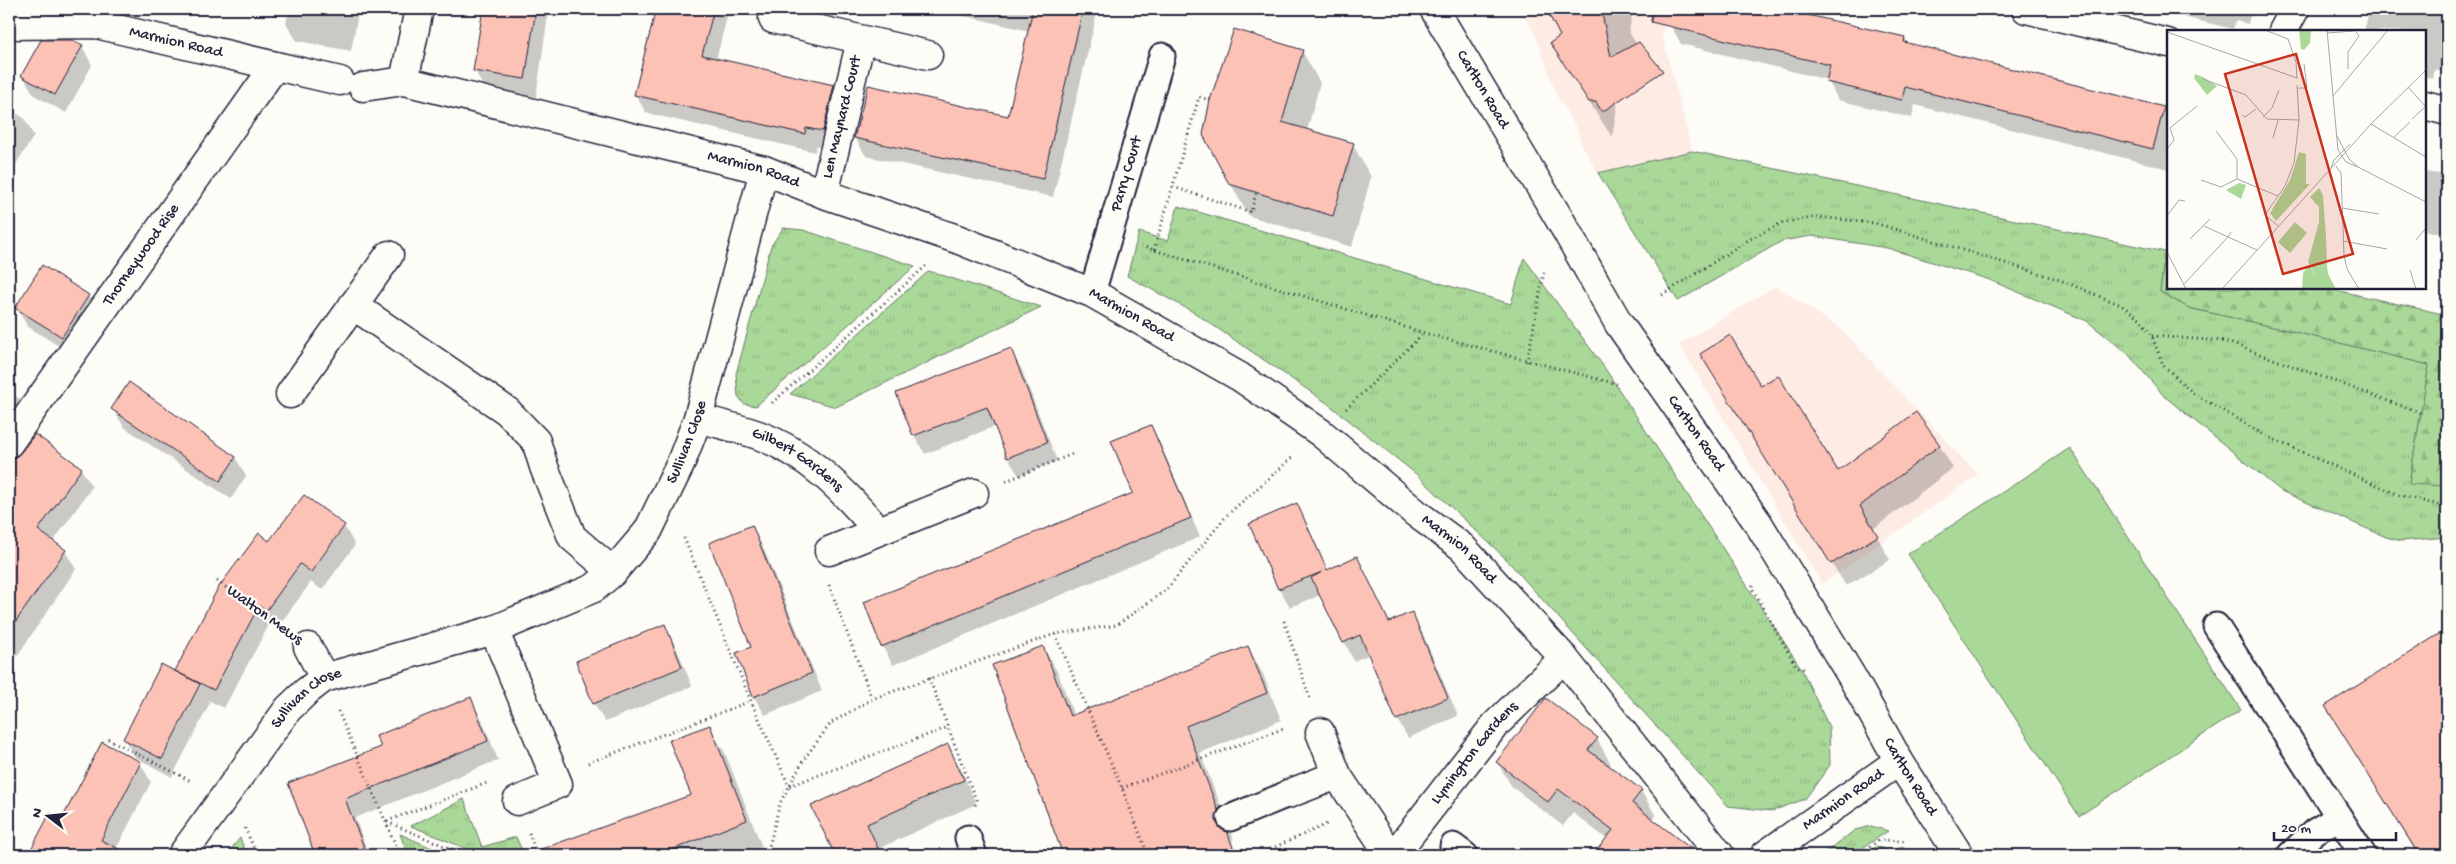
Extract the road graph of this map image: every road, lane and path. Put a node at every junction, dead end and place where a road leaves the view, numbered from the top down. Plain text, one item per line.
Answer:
1 (419, 9) edge
2 (1434, 9) edge
3 (2026, 9) edge
4 (2295, 9) edge
5 (773, 19) dead end
6 (9, 25) edge
7 (2284, 30) edge
8 (862, 40) junction
9 (2167, 43) edge
10 (928, 55) dead end
11 (1162, 56) dead end
12 (275, 66) junction
13 (404, 81) junction
14 (1210, 100) dead end
15 (2426, 105) edge
16 (2447, 111) edge
17 (764, 170) junction
18 (1173, 187) junction
19 (1256, 193) dead end
20 (824, 194) junction
21 (1109, 236) junction
22 (957, 239) junction
23 (1154, 250) junction
24 (389, 255) dead end
25 (1544, 272) dead end
26 (1092, 293) junction
27 (1662, 295) dead end
28 (353, 305) junction
29 (1424, 333) junction
30 (2152, 336) junction
31 (1527, 362) junction
32 (1626, 386) dead end
33 (290, 394) dead end
34 (2421, 412) dead end
35 (698, 418) junction
36 (741, 430) junction
37 (1321, 433) junction
38 (9, 443) edge
39 (1075, 454) dead end
40 (666, 493) junction
41 (974, 493) joint
42 (2447, 507) edge
43 (878, 530) junction
44 (829, 551) joint
45 (613, 572) junction
46 (217, 581) dead end
47 (1284, 621) dead end
48 (2216, 626) dead end
49 (494, 630) junction
50 (1055, 634) junction
51 (308, 647) joint
52 (1564, 658) junction
53 (324, 678) junction
54 (929, 678) junction
55 (872, 699) junction
56 (751, 701) junction
57 (1311, 702) dead end
58 (948, 727) junction
59 (1277, 731) dead end
60 (1320, 732) dead end
61 (108, 738) dead end
62 (611, 755) dead end
63 (1899, 762) junction
64 (1337, 775) junction
65 (790, 786) junction
66 (1122, 788) junction
67 (1288, 794) joint
68 (223, 798) junction
69 (517, 801) joint
70 (1360, 810) junction
71 (2339, 817) junction
72 (1230, 818) dead end
73 (387, 822) junction
74 (971, 847) edge
75 (182, 855) edge
76 (400, 855) edge
77 (466, 855) edge
78 (767, 855) edge
79 (1148, 855) edge
80 (1257, 855) edge
81 (1390, 855) edge
82 (1394, 855) edge
83 (1720, 855) edge
84 (1765, 855) edge
85 (1959, 855) edge
86 (2290, 855) edge
87 (2364, 855) edge

1 - 13 street
2 - 63 street, Carlton Road
3 - 9 street
4 - 7 street
5 - 8 street, Len Maynard Court
6 - 12 street, Marmion Road
8 - 10 street, Len Maynard Court
8 - 20 street, Len Maynard Court
11 - 21 lane, Parry Court
12 - 13 street, Marmion Road
12 - 38 street, Thorneywood Rise
13 - 17 street, Marmion Road
14 - 18 path
15 - 16 street
17 - 20 street, Marmion Road
17 - 35 street, Sullivan Close
18 - 19 path
18 - 23 path
20 - 22 street, Marmion Road
21 - 23 path
21 - 26 lane, Parry Court
22 - 26 street, Marmion Road
22 - 36 path
23 - 29 path
24 - 28 street
25 - 31 path
26 - 37 street, Marmion Road
27 - 30 path
28 - 33 street
28 - 45 street
29 - 31 path
29 - 37 path
30 - 34 path
30 - 42 path
31 - 32 path
35 - 36 street, Gilbert Gardens
35 - 40 street, Sullivan Close
36 - 43 street, Gilbert Gardens
37 - 50 path
37 - 52 street, Marmion Road
39 - 41 path
40 - 45 street, Sullivan Close
40 - 56 path
41 - 43 street
43 - 44 street
44 - 55 path
45 - 49 street, Sullivan Close
46 - 51 path, Walton Mews
47 - 57 path
48 - 71 lane
49 - 53 street, Sullivan Close
49 - 69 street
50 - 54 path
50 - 66 path
51 - 53 street, Walton Mews
52 - 82 street, Lymington Gardens
52 - 83 street, Marmion Road
53 - 68 street, Sullivan Close
53 - 73 path
54 - 55 path
54 - 58 path
55 - 65 path
56 - 62 path
56 - 65 path
58 - 65 path
58 - 74 path
59 - 66 path
60 - 64 street
61 - 68 path
63 - 84 street, Marmion Road
63 - 85 street, Carlton Road
64 - 67 street
64 - 70 street
65 - 78 path
66 - 79 path
67 - 72 lane
68 - 75 street, Sullivan Close
69 - 73 path
70 - 80 path
70 - 81 street
71 - 86 lane
71 - 87 lane
73 - 76 path
73 - 77 path

